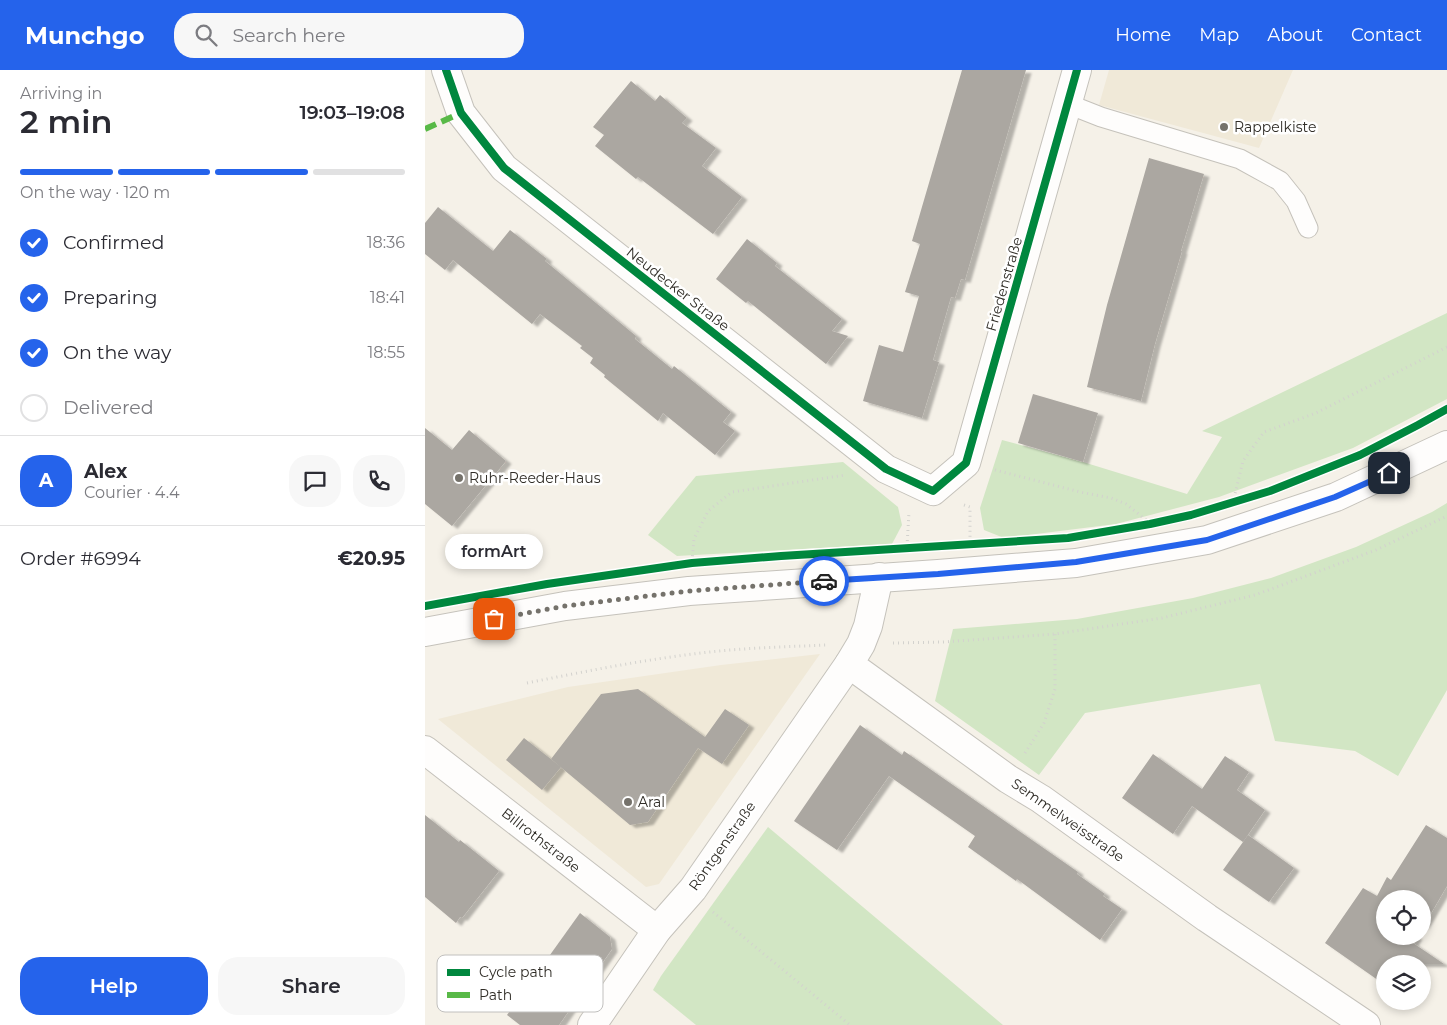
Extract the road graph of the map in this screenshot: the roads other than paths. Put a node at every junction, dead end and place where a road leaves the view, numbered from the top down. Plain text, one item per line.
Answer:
1 (446, 70) edge
2 (1077, 70) edge
3 (1067, 104) junction
4 (1308, 228) dead end
5 (1447, 445) edge
6 (933, 491) joint
7 (879, 577) junction
8 (425, 632) edge
9 (855, 654) junction
10 (425, 750) edge
11 (657, 930) junction
12 (603, 1009) edge
13 (601, 1012) edge
14 (592, 1025) edge
15 (1366, 1025) edge

1 - 6 street, Neudecker Straße
2 - 3 street, Friedenstraße
3 - 4 lane
3 - 6 street, Friedenstraße
5 - 7 street
7 - 8 street
7 - 9 street
9 - 11 street, Röntgenstraße
9 - 15 street, Semmelweisstraße
10 - 11 street, Billrothstraße
11 - 12 street, Röntgenstraße
13 - 14 street, Röntgenstraße

